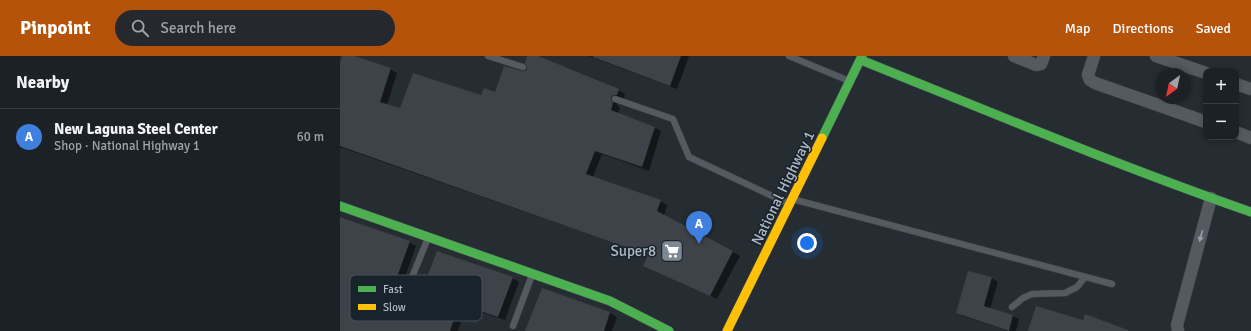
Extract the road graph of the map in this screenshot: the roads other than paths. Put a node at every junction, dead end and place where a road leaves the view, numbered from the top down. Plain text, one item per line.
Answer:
1 (488, 56) edge
2 (789, 56) edge
3 (1014, 56) edge
4 (1094, 56) edge
5 (1156, 56) edge
6 (862, 58) edge
7 (1043, 60) edge
8 (523, 67) dead end
9 (1203, 73) edge
10 (851, 81) junction
11 (1239, 85) edge
12 (1251, 89) edge
13 (615, 99) dead end
14 (1203, 121) edge
15 (1239, 133) edge
16 (1251, 138) edge
17 (1210, 198) junction
18 (791, 202) junction
19 (340, 206) edge
20 (1251, 212) edge
21 (428, 237) junction
22 (532, 274) junction
23 (413, 275) edge
24 (1085, 277) junction
25 (1112, 284) dead end
26 (1012, 307) dead end
27 (513, 326) dead end
28 (669, 331) edge
29 (727, 331) edge
30 (1178, 331) edge

1 - 8 lane
2 - 10 lane
3 - 7 street
4 - 14 street
5 - 9 street
6 - 10 main road, National Highway 1
6 - 17 main road
10 - 18 main road, National Highway 1
11 - 12 street
13 - 18 lane
15 - 16 street
17 - 20 main road
17 -> 30 street
18 - 24 lane
18 - 29 main road, National Highway 1
19 - 21 main road
21 - 22 main road
21 - 23 lane
22 - 27 lane
22 - 28 main road
24 - 25 lane
24 - 26 lane

